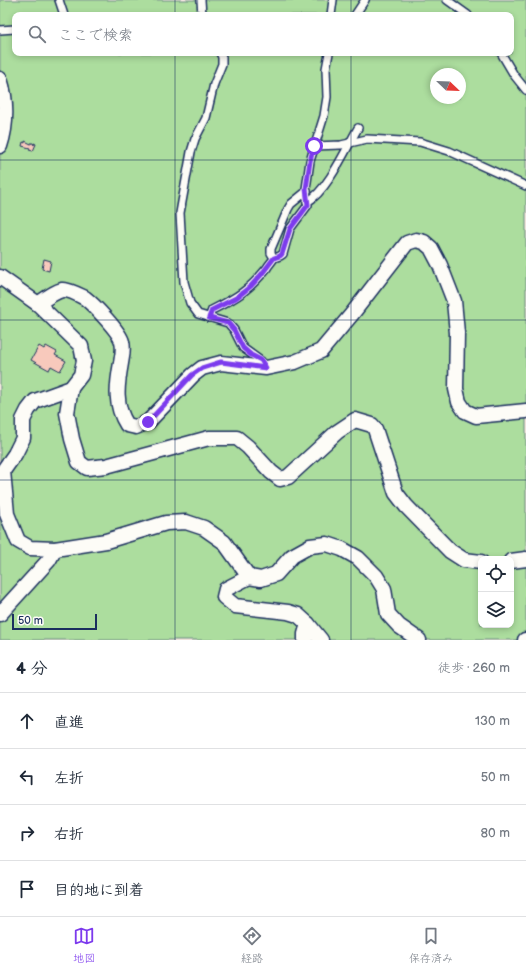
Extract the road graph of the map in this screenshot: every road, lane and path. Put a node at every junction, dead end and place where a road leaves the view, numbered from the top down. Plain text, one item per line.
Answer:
1 (59, 0) edge
2 (201, 0) edge
3 (333, 0) edge
4 (365, 0) edge
5 (447, 0) edge
6 (63, 12) edge
7 (202, 12) edge
8 (331, 12) edge
9 (357, 12) edge
10 (464, 12) edge
11 (12, 28) edge
12 (0, 30) edge
13 (222, 56) edge
14 (328, 56) edge
15 (503, 56) edge
16 (0, 79) edge
17 (526, 90) edge
18 (358, 128) dead end
19 (349, 143) junction
20 (0, 146) edge
21 (314, 146) junction
22 (526, 186) edge
23 (306, 191) junction
24 (307, 202) junction
25 (274, 258) junction
26 (0, 277) edge
27 (38, 304) junction
28 (209, 318) junction
29 (266, 368) junction
30 (71, 388) junction
31 (526, 411) edge
32 (55, 549) junction
33 (526, 560) edge
34 (514, 561) edge
35 (478, 562) edge
36 (249, 577) junction
37 (0, 614) edge
38 (308, 624) junction
39 (305, 640) edge
40 (321, 640) edge
41 (419, 640) edge

1 - 6 lane
2 - 7 lane
3 - 8 lane
4 - 9 lane
5 - 10 lane
11 - 12 lane
13 - 28 lane
14 - 21 lane
15 - 17 lane
16 - 20 street
18 - 19 lane
19 - 21 lane
19 - 22 lane
19 - 24 lane
21 - 23 lane
23 - 24 lane
23 - 25 lane
24 - 25 lane
25 - 28 lane
26 - 27 street
27 - 29 street
27 - 30 street
28 - 29 lane
29 - 31 street
30 - 32 street
30 - 35 street
32 - 36 street
32 - 37 street
33 - 34 street
36 - 38 street
36 - 41 street
38 - 39 street
38 - 40 street

